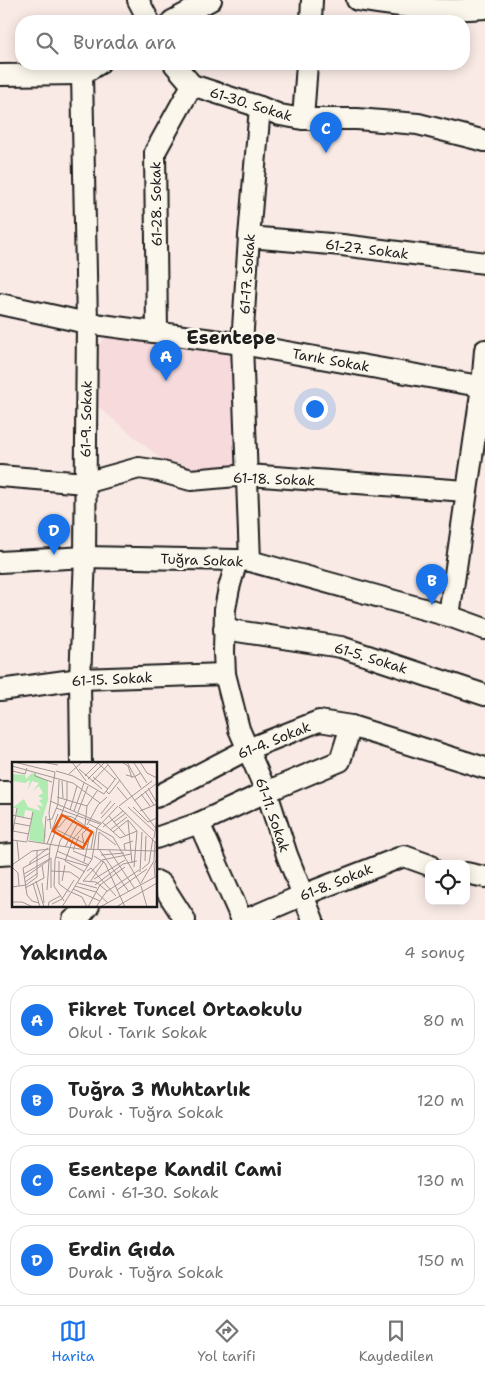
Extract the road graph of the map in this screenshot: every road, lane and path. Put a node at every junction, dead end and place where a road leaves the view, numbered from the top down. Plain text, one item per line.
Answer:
1 (138, 0) edge
2 (211, 0) edge
3 (312, 0) edge
4 (358, 0) edge
5 (476, 6) edge
6 (146, 15) edge
7 (183, 15) edge
8 (311, 15) edge
9 (73, 70) edge
10 (91, 70) edge
11 (179, 70) edge
12 (307, 70) edge
13 (0, 74) edge
14 (192, 85) junction
15 (260, 107) junction
16 (303, 119) junction
17 (485, 141) edge
18 (249, 237) junction
19 (485, 263) edge
20 (0, 304) edge
21 (87, 323) junction
22 (157, 332) junction
23 (242, 344) junction
24 (485, 350) edge
25 (483, 387) edge
26 (248, 475) junction
27 (0, 476) edge
28 (85, 483) junction
29 (466, 491) junction
30 (85, 557) junction
31 (244, 560) junction
32 (0, 562) edge
33 (449, 616) junction
34 (224, 629) junction
35 (485, 629) edge
36 (225, 674) junction
37 (80, 679) junction
38 (0, 690) edge
39 (485, 695) edge
40 (351, 726) junction
41 (248, 749) junction
42 (81, 762) edge
43 (485, 768) edge
44 (266, 792) junction
45 (158, 795) edge
46 (199, 823) junction
47 (158, 837) edge
48 (425, 864) edge
49 (470, 874) edge
50 (485, 877) edge
51 (158, 882) edge
52 (303, 895) junction
53 (185, 920) edge
54 (243, 920) edge
55 (314, 920) edge

1 - 6 street
2 - 7 street
3 - 8 street
4 - 5 street
9 - 13 street
10 - 21 street, 61-9. Sokak
11 - 14 street, 61-30. Sokak
12 - 16 street
14 - 15 street, 61-30. Sokak
14 - 22 street, 61-28. Sokak
15 - 16 street, 61-30. Sokak
15 - 18 street, 61-17. Sokak
16 - 17 street, 61-30. Sokak
18 - 19 street, 61-27. Sokak
18 - 23 street, 61-17. Sokak
20 - 21 street, Tarık Sokak
21 - 22 street, Tarık Sokak
21 - 28 street, 61-9. Sokak
22 - 23 street, Tarık Sokak
23 - 25 street, Tarık Sokak
23 - 26 street, 61-17. Sokak
24 - 25 street
25 - 29 street
26 - 28 street, 61-18. Sokak
26 - 29 street, 61-18. Sokak
26 - 31 street, 61-17. Sokak
27 - 28 street
28 - 30 street, 61-9. Sokak
29 - 33 street
30 - 31 street, Tuğra Sokak
30 - 32 street, Tuğra Sokak
30 - 37 street, 61-9. Sokak
31 - 33 street, Tuğra Sokak
31 - 34 street, 61-11. Sokak
33 - 35 street, Tuğra Sokak
34 - 36 street, 61-11. Sokak
34 - 39 street, 61-5. Sokak
36 - 37 street, 61-15. Sokak
36 - 41 street, 61-11. Sokak
37 - 38 street, 61-15. Sokak
37 - 42 street, 61-9. Sokak
40 - 41 street, 61-4. Sokak
40 - 43 street, 61-4. Sokak
40 - 44 street
41 - 44 street, 61-11. Sokak
41 - 45 street, 61-4. Sokak
44 - 46 street
44 - 52 street, 61-11. Sokak
46 - 47 street
46 - 54 street
48 - 52 street, 61-8. Sokak
49 - 50 street
51 - 53 street
52 - 54 street, 61-8. Sokak
52 - 55 street, 61-11. Sokak

